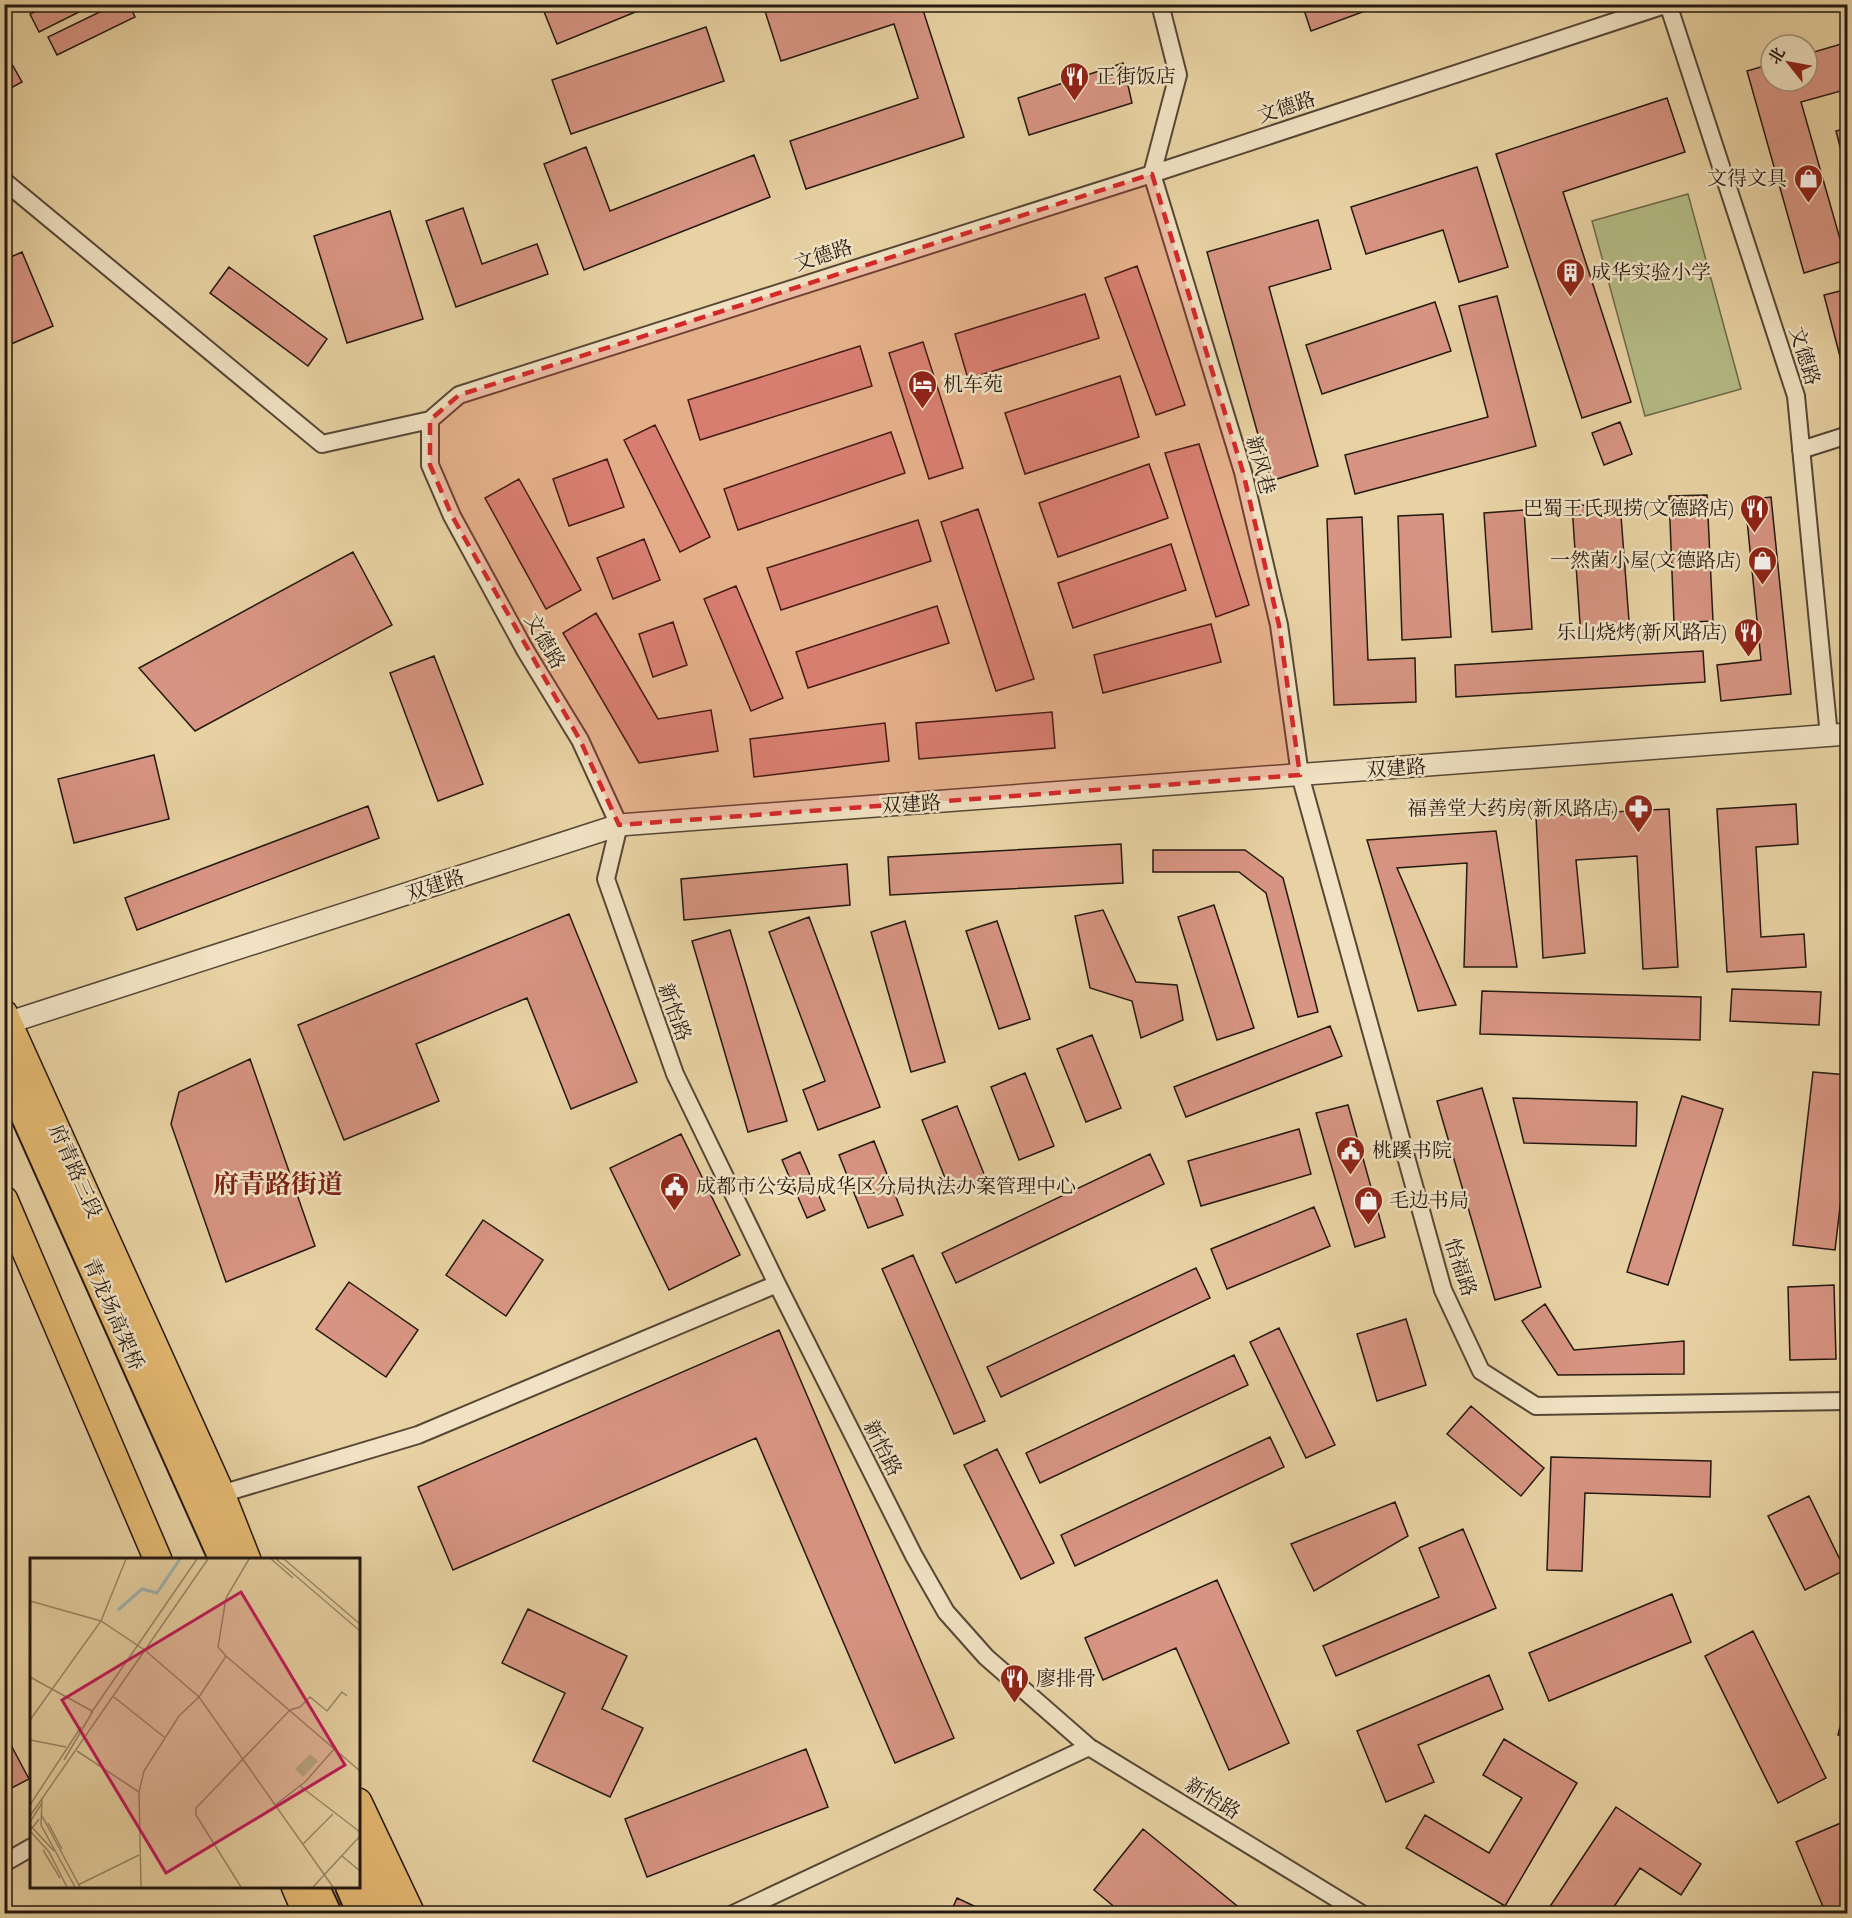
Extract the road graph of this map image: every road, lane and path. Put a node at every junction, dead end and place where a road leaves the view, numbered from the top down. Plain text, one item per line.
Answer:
1 (1160, 4) edge
2 (1668, 4) edge
3 (1152, 174) junction
4 (4, 181) edge
5 (430, 420) junction
6 (1848, 435) edge
7 (1801, 450) junction
8 (1838, 735) edge
9 (1300, 775) junction
10 (619, 825) junction
11 (6, 1020) edge
12 (4, 1068) edge
13 (4, 1116) edge
14 (4, 1200) edge
15 (777, 1284) junction
16 (1848, 1401) edge
17 (221, 1494) junction
18 (157, 1558) edge
19 (202, 1558) edge
20 (223, 1558) edge
21 (246, 1558) edge
22 (1089, 1747) junction
23 (360, 1806) edge
24 (360, 1844) edge
25 (30, 1848) edge
26 (4, 1863) edge
27 (360, 1865) edge
28 (295, 1888) edge
29 (314, 1888) edge
30 (350, 1888) edge
31 (307, 1914) edge
32 (327, 1914) edge
33 (362, 1914) edge
34 (382, 1914) edge
35 (392, 1914) edge
36 (411, 1914) edge
37 (733, 1914) edge
38 (1362, 1914) edge

1 - 3 street
2 - 3 street, 文德路
2 - 7 street, 文德路
3 - 5 street, 文德路
3 - 9 street, 新风巷
4 - 5 street
5 - 10 street, 文德路
6 - 7 street
7 - 8 street, 文德路
8 - 9 street, 双建路
9 - 10 street, 双建路
9 - 16 street, 怡福路
10 - 11 street, 双建路
10 - 15 street, 新怡路
11 - 17 main road, 府青路三段
12 - 20 highway, 青龙场高架桥
13 - 19 highway, 青龙场高架桥
14 - 18 main road
15 - 17 street
15 - 22 street, 新怡路
17 - 21 main road, 府青路三段
22 - 37 street
22 - 38 street, 新怡路
23 - 36 main road
24 - 35 highway
25 - 26 street
27 - 34 highway
28 - 31 main road
29 - 32 highway
30 - 33 highway

